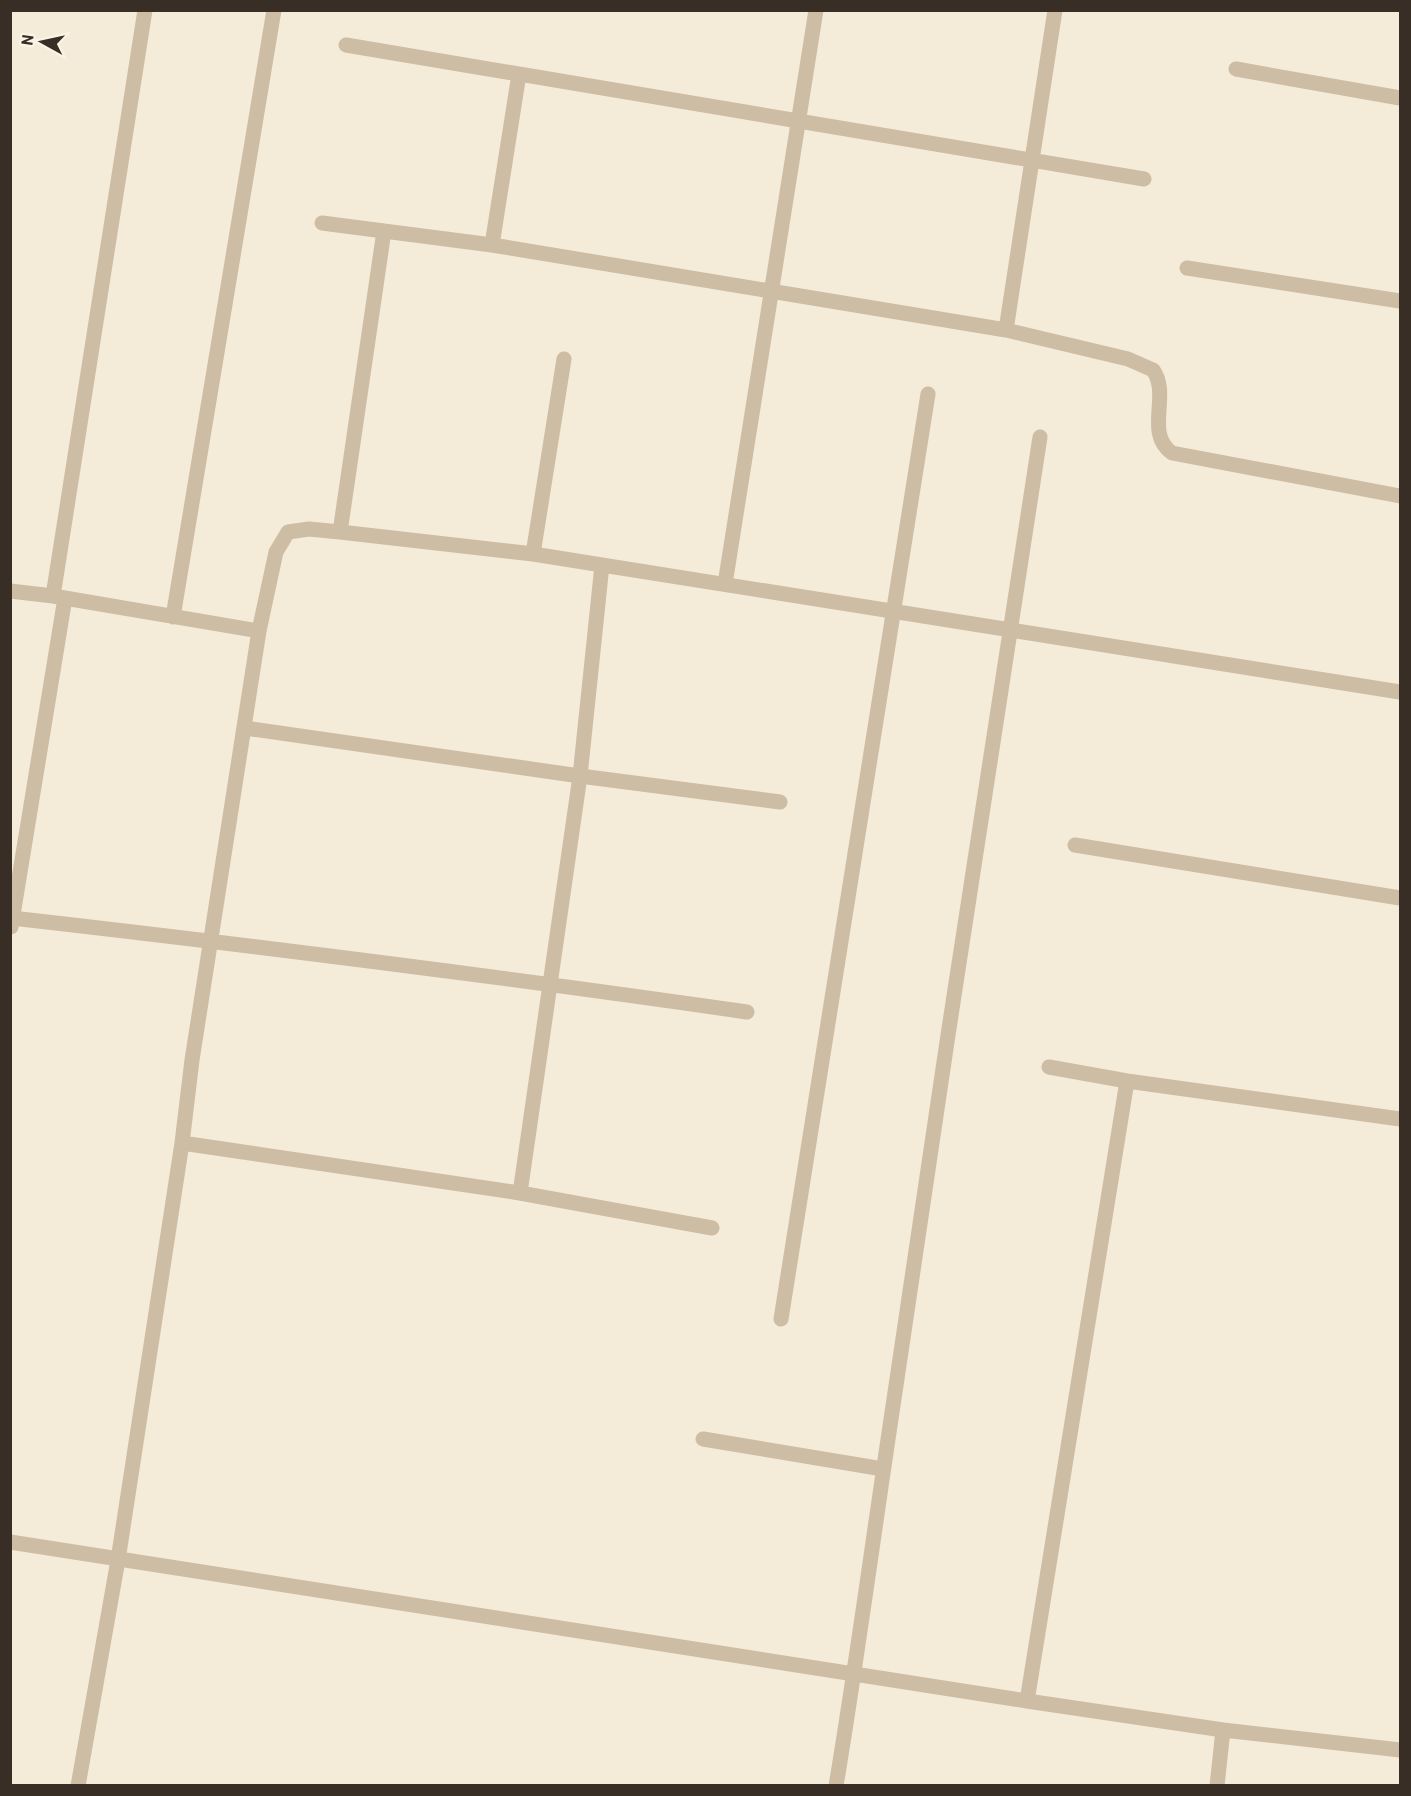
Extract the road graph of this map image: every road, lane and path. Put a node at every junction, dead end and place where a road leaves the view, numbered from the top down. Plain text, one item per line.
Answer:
1 (145, 10) edge
2 (274, 10) edge
3 (816, 10) edge
4 (1055, 10) edge
5 (346, 45) dead end
6 (1236, 69) dead end
7 (519, 74) junction
8 (1401, 98) edge
9 (799, 121) junction
10 (1032, 160) junction
11 (1144, 179) dead end
12 (322, 224) dead end
13 (384, 231) junction
14 (492, 245) junction
15 (1186, 268) dead end
16 (772, 290) junction
17 (1401, 301) edge
18 (1006, 330) junction
19 (564, 358) dead end
20 (928, 394) dead end
21 (1040, 437) dead end
22 (1401, 496) edge
23 (340, 532) junction
24 (533, 554) junction
25 (602, 565) junction
26 (725, 584) junction
27 (10, 591) edge
28 (59, 597) junction
29 (895, 611) junction
30 (173, 617) junction
31 (1009, 630) junction
32 (259, 631) junction
33 (1401, 692) edge
34 (245, 728) junction
35 (580, 776) junction
36 (780, 802) dead end
37 (1075, 845) dead end
38 (1401, 898) edge
39 (11, 923) edge
40 (211, 941) junction
41 (549, 984) junction
42 (747, 1012) dead end
43 (1049, 1067) dead end
44 (1127, 1081) junction
45 (1401, 1119) edge
46 (182, 1143) junction
47 (520, 1193) junction
48 (712, 1228) dead end
49 (781, 1319) dead end
50 (703, 1439) dead end
51 (883, 1469) junction
52 (10, 1542) edge
53 (118, 1560) junction
54 (855, 1674) junction
55 (1027, 1701) junction
56 (1223, 1730) junction
57 (1401, 1750) edge
58 (78, 1785) edge
59 (837, 1785) edge
60 (1216, 1785) edge

1 - 28 street
2 - 30 street
3 - 9 street
4 - 10 street
5 - 7 street
6 - 8 street
7 - 9 street
7 - 14 street
9 - 10 street
9 - 16 street
10 - 11 street
10 - 18 street
12 - 13 street
13 - 14 street
13 - 23 street
14 - 16 street
15 - 17 street
16 - 18 street
16 - 26 street
18 - 22 street
19 - 24 street
20 - 29 street
21 - 31 street
23 - 24 street
23 - 32 street
24 - 25 street
25 - 26 street
25 - 35 street
26 - 29 street
27 - 28 street
28 - 30 street
28 - 39 street
29 - 31 street
29 - 49 street
30 - 32 street
31 - 33 street
31 - 51 street
32 - 34 street
34 - 35 street
34 - 40 street
35 - 36 street
35 - 41 street
37 - 38 street
39 - 40 street
40 - 41 street
40 - 46 street
41 - 42 street
41 - 47 street
43 - 44 street
44 - 45 street
44 - 55 street
46 - 47 street
46 - 53 street
47 - 48 street
50 - 51 street
51 - 54 street
52 - 53 street
53 - 54 street
53 - 58 street
54 - 55 street
54 - 59 street
55 - 56 street
56 - 57 street
56 - 60 street

